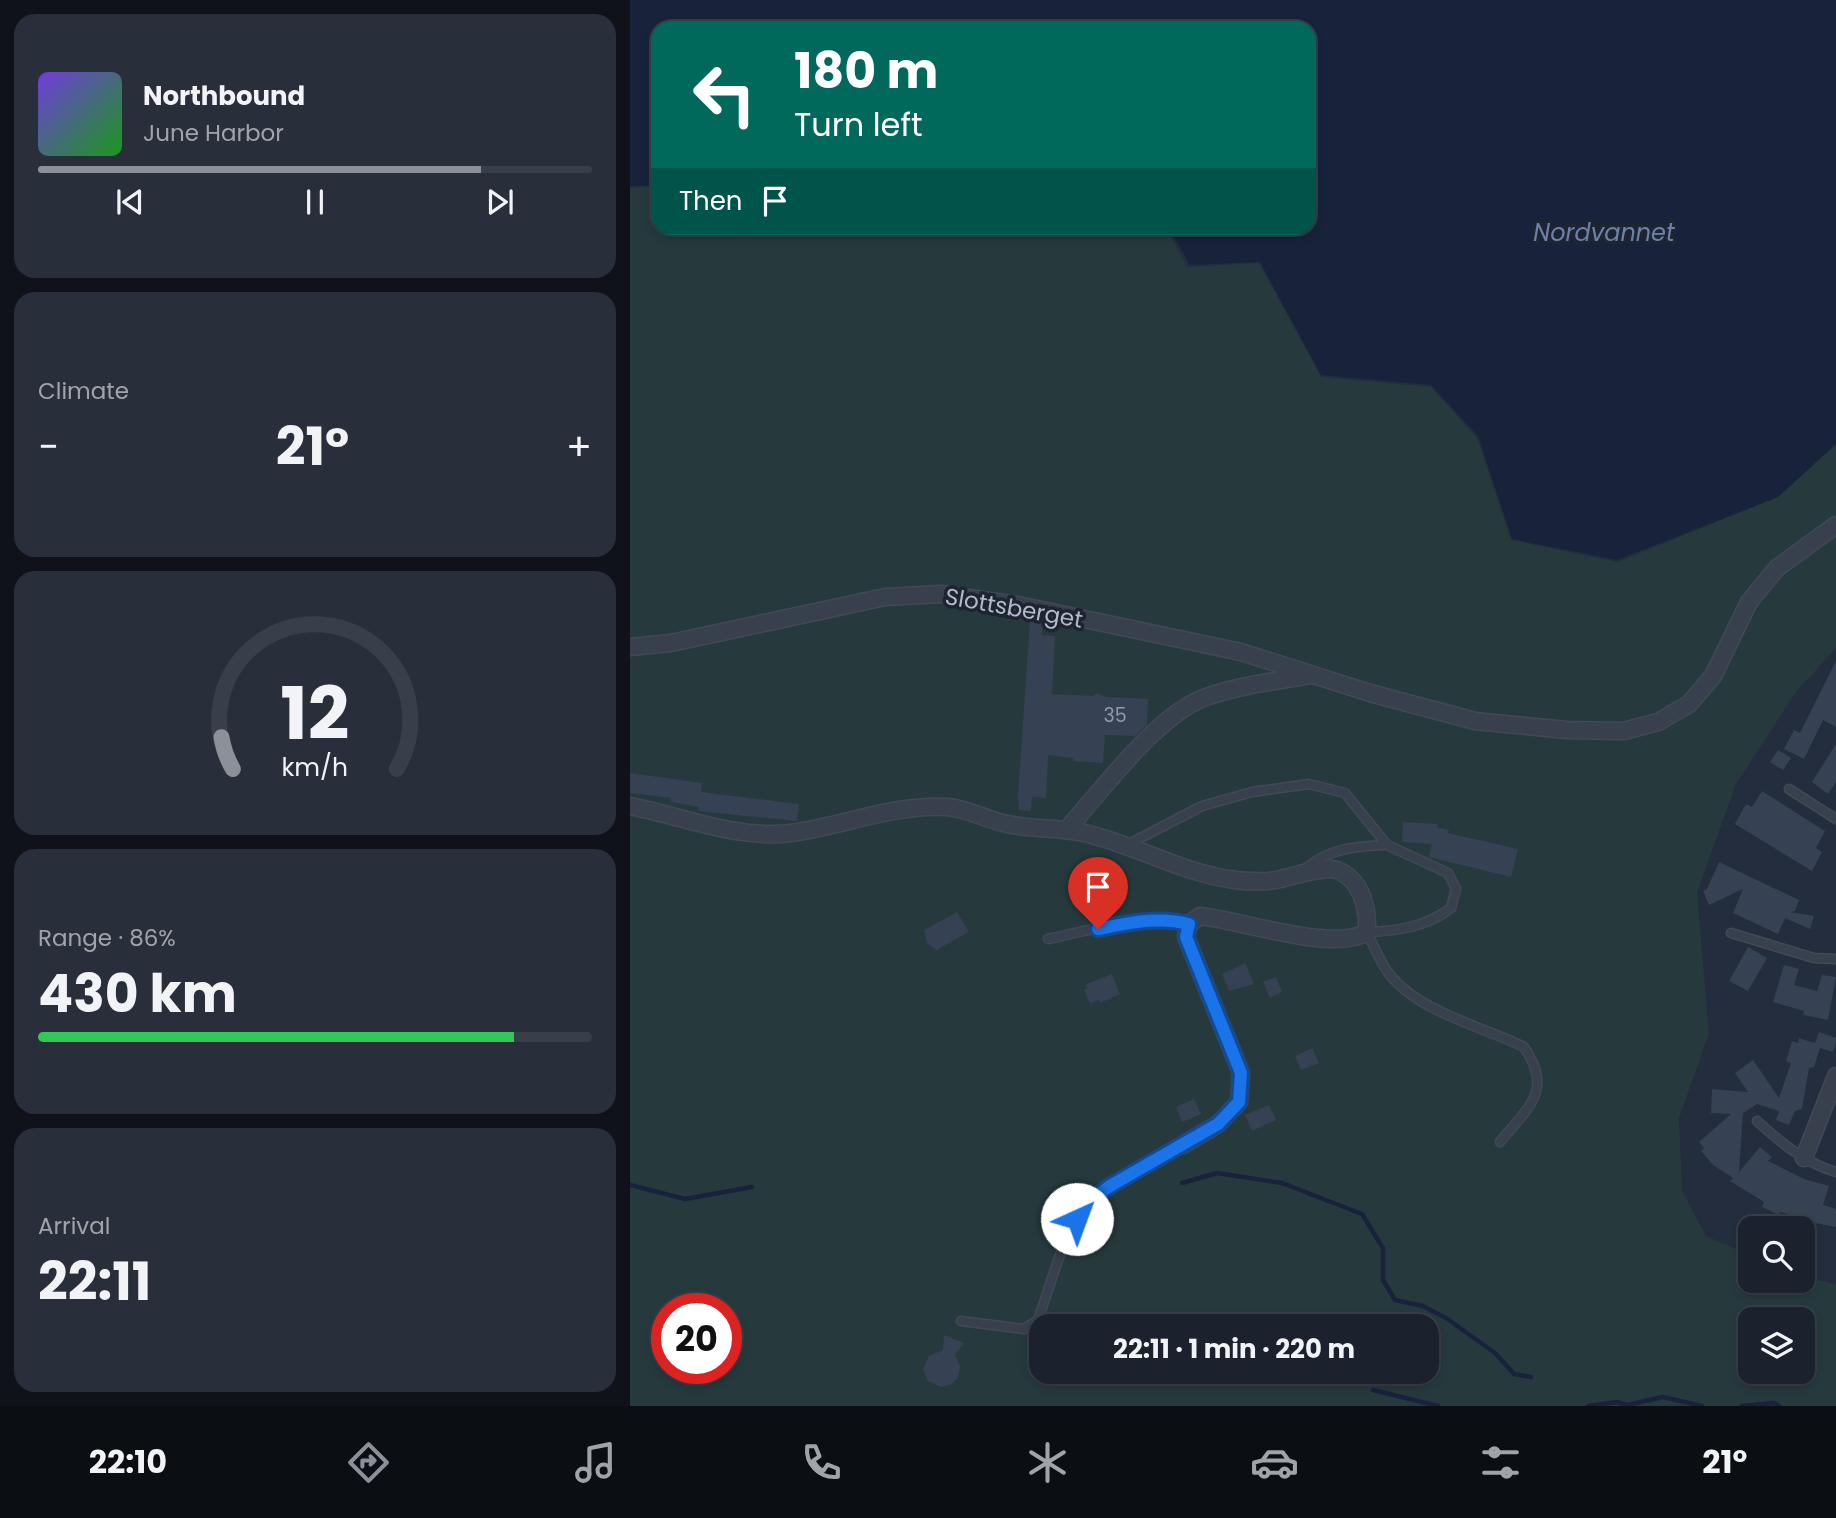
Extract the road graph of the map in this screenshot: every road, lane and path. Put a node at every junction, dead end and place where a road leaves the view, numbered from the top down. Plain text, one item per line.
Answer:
1 (1836, 524) edge
2 (630, 647) edge
3 (1311, 675) junction
4 (1789, 789) dead end
5 (630, 806) edge
6 (1836, 819) edge
7 (1068, 828) junction
8 (1387, 845) junction
9 (1124, 846) junction
10 (1298, 875) junction
11 (1189, 924) junction
12 (1367, 932) junction
13 (1731, 933) dead end
14 (1048, 939) dead end
15 (1836, 959) edge
16 (1836, 1076) edge
17 (1757, 1121) dead end
18 (1500, 1142) dead end
19 (1183, 1145) joint
20 (1804, 1157) junction
21 (1836, 1172) edge
22 (961, 1321) dead end

1 - 3 street, Slottsberget
2 - 3 street, Slottsberget
3 - 7 street, Slottsberget
4 - 6 lane
5 - 7 street
7 - 9 street
8 - 9 lane
8 - 10 lane
8 - 12 lane
9 - 10 street
10 - 12 street
11 - 12 street
11 - 14 lane
11 - 19 street
12 - 18 lane
13 - 15 lane
16 - 20 street
17 - 20 lane
19 - 22 lane
20 - 21 lane

